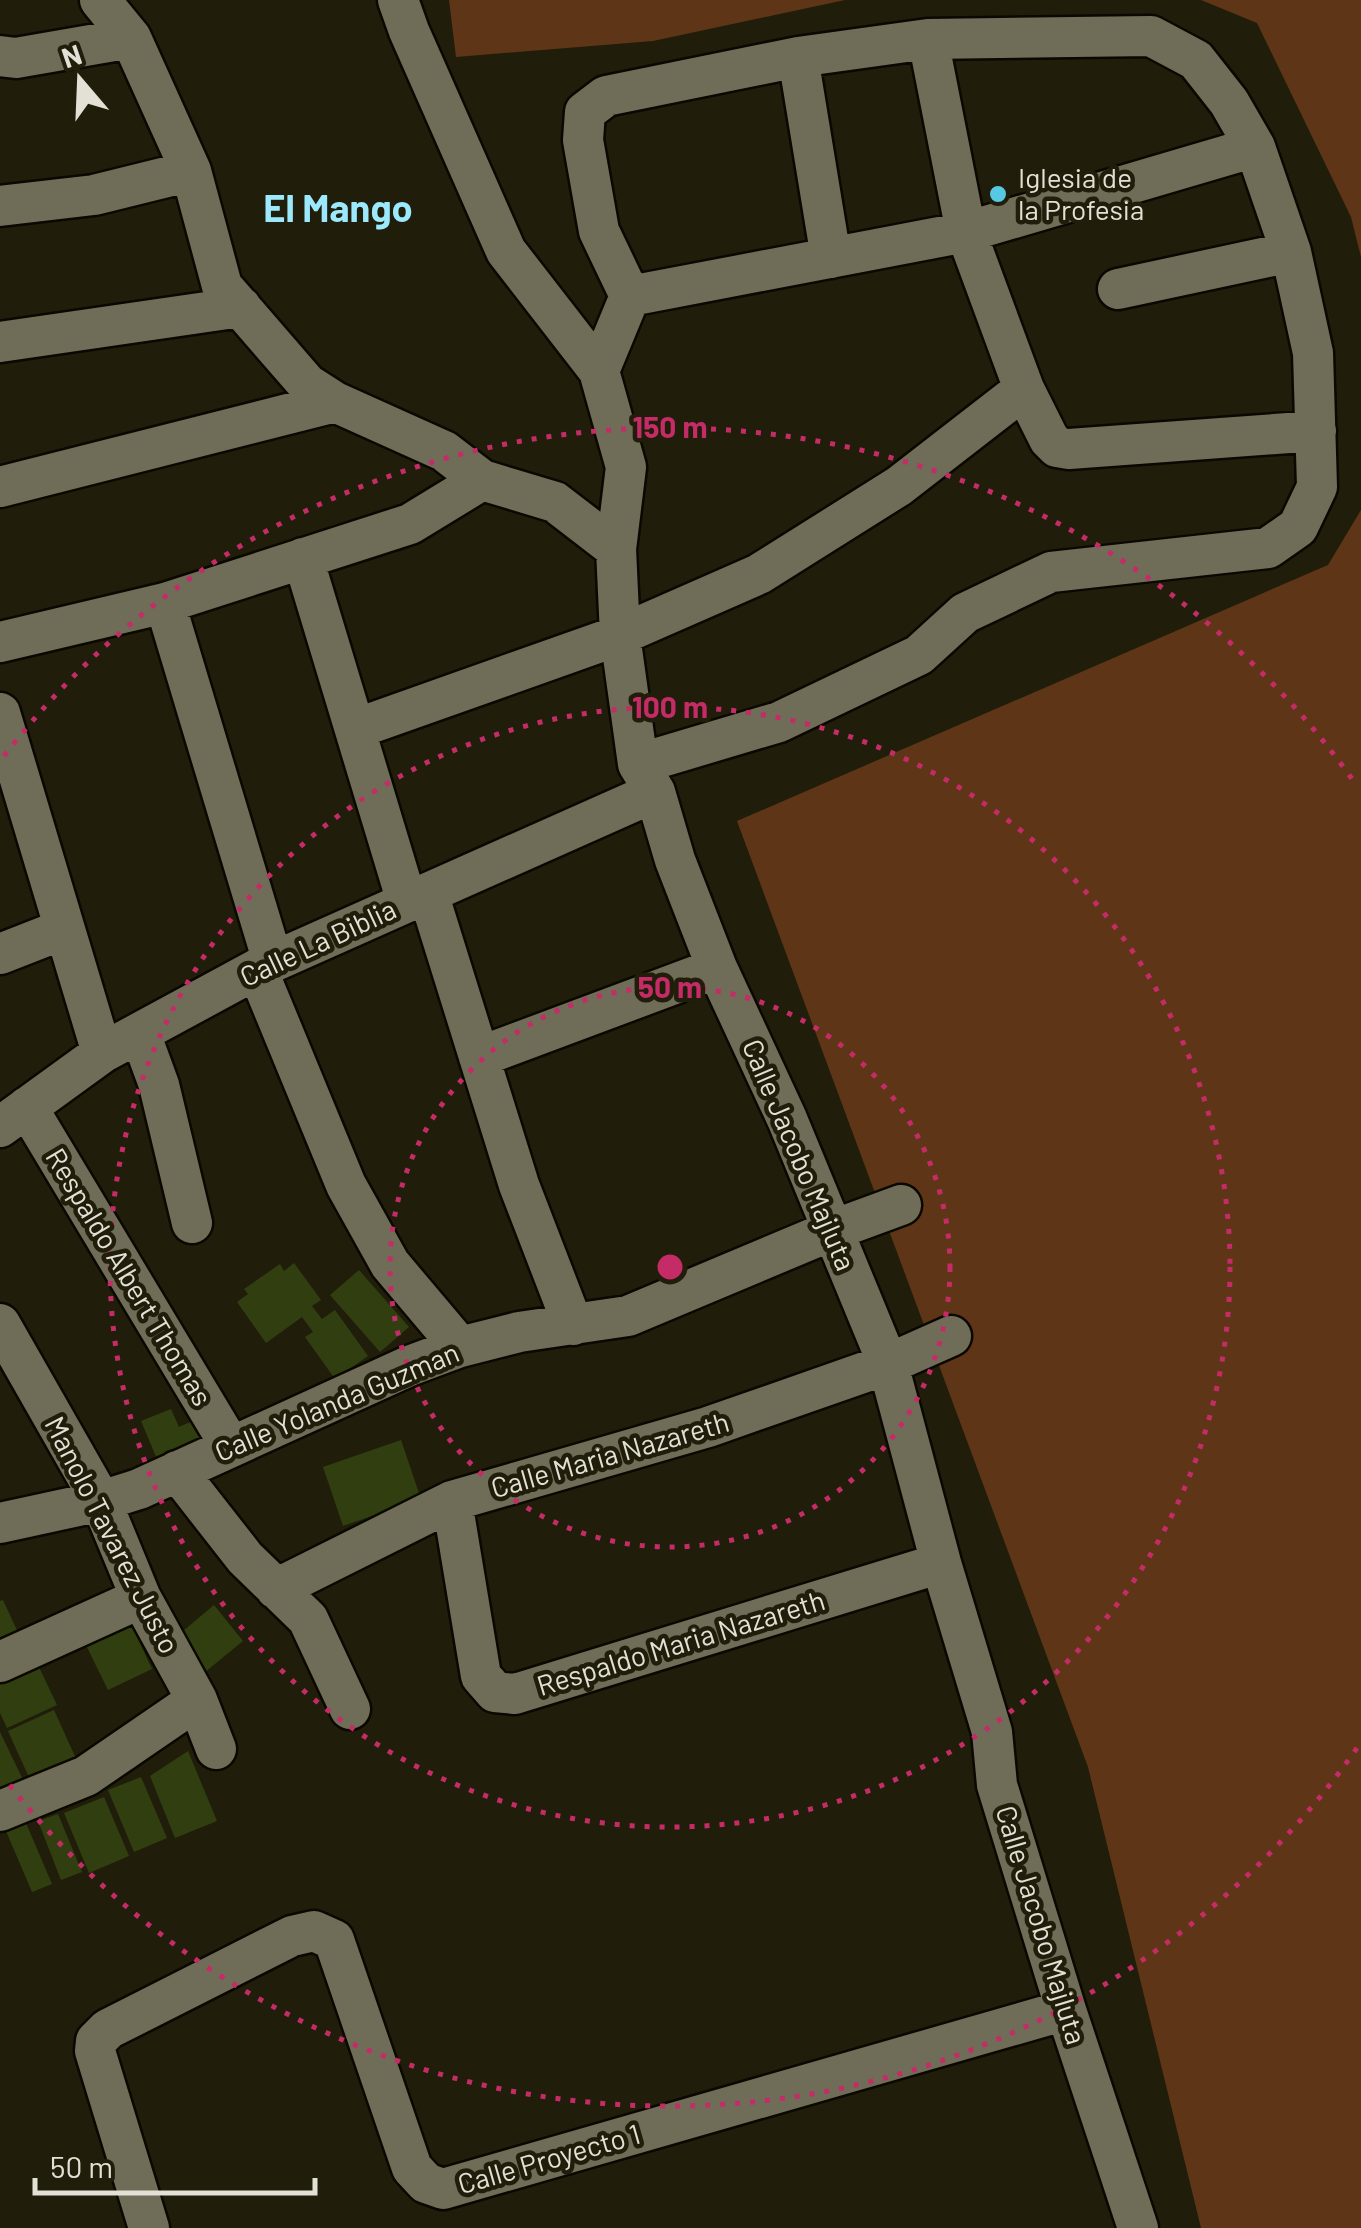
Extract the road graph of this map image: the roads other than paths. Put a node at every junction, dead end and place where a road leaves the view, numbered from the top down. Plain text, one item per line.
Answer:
1 (100, 0) edge
2 (398, 0) edge
3 (131, 38) junction
4 (928, 39) junction
5 (0, 56) edge
6 (798, 57) junction
7 (1256, 147) junction
8 (191, 171) junction
9 (0, 206) edge
10 (966, 232) junction
11 (1292, 252) junction
12 (831, 258) junction
13 (1118, 289) dead end
14 (630, 296) junction
15 (241, 307) junction
16 (0, 342) edge
17 (599, 370) junction
18 (1024, 389) junction
19 (335, 402) junction
20 (1316, 431) junction
21 (482, 480) junction
22 (0, 488) edge
23 (616, 549) junction
24 (303, 558) junction
25 (165, 603) junction
26 (620, 634) junction
27 (0, 642) edge
28 (0, 713) edge
29 (355, 729) junction
30 (647, 778) junction
31 (14, 815) edge
32 (418, 898) junction
33 (64, 929) junction
34 (0, 954) edge
35 (265, 966) junction
36 (717, 968) junction
37 (140, 1033) junction
38 (102, 1053) junction
39 (479, 1057) junction
40 (14, 1117) edge
41 (900, 1205) dead end
42 (192, 1223) dead end
43 (833, 1230) junction
44 (0, 1324) edge
45 (572, 1326) junction
46 (950, 1336) dead end
47 (460, 1347) junction
48 (888, 1364) junction
49 (231, 1447) junction
50 (176, 1471) junction
51 (101, 1501) junction
52 (452, 1501) junction
53 (0, 1523) edge
54 (941, 1563) junction
55 (276, 1589) junction
56 (141, 1598) junction
57 (0, 1662) edge
58 (197, 1700) junction
59 (350, 1709) dead end
60 (216, 1749) dead end
61 (0, 1811) edge
62 (1066, 2010) junction
63 (150, 2228) edge
64 (1138, 2228) edge

1 - 3 street
2 - 17 street, Calle Jacobo Majluta
3 - 5 street
3 - 8 street
4 - 6 street, Calle La Biblia
4 - 7 street, Calle La Biblia
4 - 10 street
6 - 12 street
6 - 14 street, Calle La Biblia
7 - 10 street
7 - 11 street, Calle La Biblia
8 - 9 street
8 - 15 street
10 - 12 street
10 - 18 street
11 - 13 street
11 - 20 street, Calle La Biblia
12 - 14 street
14 - 17 street
15 - 16 street
15 - 19 street
17 - 23 street, Calle Jacobo Majluta
18 - 20 street
18 - 26 street
19 - 21 street
19 - 22 street
20 - 30 street, Calle La Biblia
21 - 23 street
21 - 24 street
23 - 26 street, Calle Jacobo Majluta
24 - 25 street
24 - 29 street
25 - 27 street
25 - 35 street
26 - 29 street
26 - 30 street, Calle Jacobo Majluta
28 - 31 street
29 - 32 street
30 - 32 street, Calle La Biblia
30 - 36 street, Calle Jacobo Majluta
31 - 33 street
32 - 35 street, Calle La Biblia
32 - 39 street
33 - 34 street
33 - 38 street
35 - 37 street, Calle La Biblia
35 - 47 street
36 - 39 street
36 - 43 street, Calle Jacobo Majluta
37 - 38 street, Calle La Biblia
37 - 42 street
38 - 40 street, Calle La Biblia
39 - 45 street
40 - 49 street, Respaldo Albert Thomas
41 - 43 street, Calle Yolanda Guzman
43 - 45 street, Calle Yolanda Guzman
43 - 48 street, Calle Jacobo Majluta
44 - 51 street, Manolo Tavarez Justo
45 - 47 street, Calle Yolanda Guzman
46 - 48 street, Calle Maria Nazareth
47 - 49 street, Calle Yolanda Guzman
48 - 52 street, Calle Maria Nazareth
48 - 54 street, Calle Jacobo Majluta
49 - 50 street, Calle Yolanda Guzman
50 - 51 street, Calle Yolanda Guzman
50 - 55 street
51 - 53 street, Calle Yolanda Guzman
51 - 56 street, Manolo Tavarez Justo
52 - 54 street, Respaldo Maria Nazareth
52 - 55 street, Calle Maria Nazareth
54 - 62 street, Calle Jacobo Majluta
55 - 59 street
56 - 57 street
56 - 58 street, Manolo Tavarez Justo
58 - 60 street, Manolo Tavarez Justo
58 - 61 street
62 - 63 street, Calle Proyecto 1
62 - 64 street, Calle Jacobo Majluta

